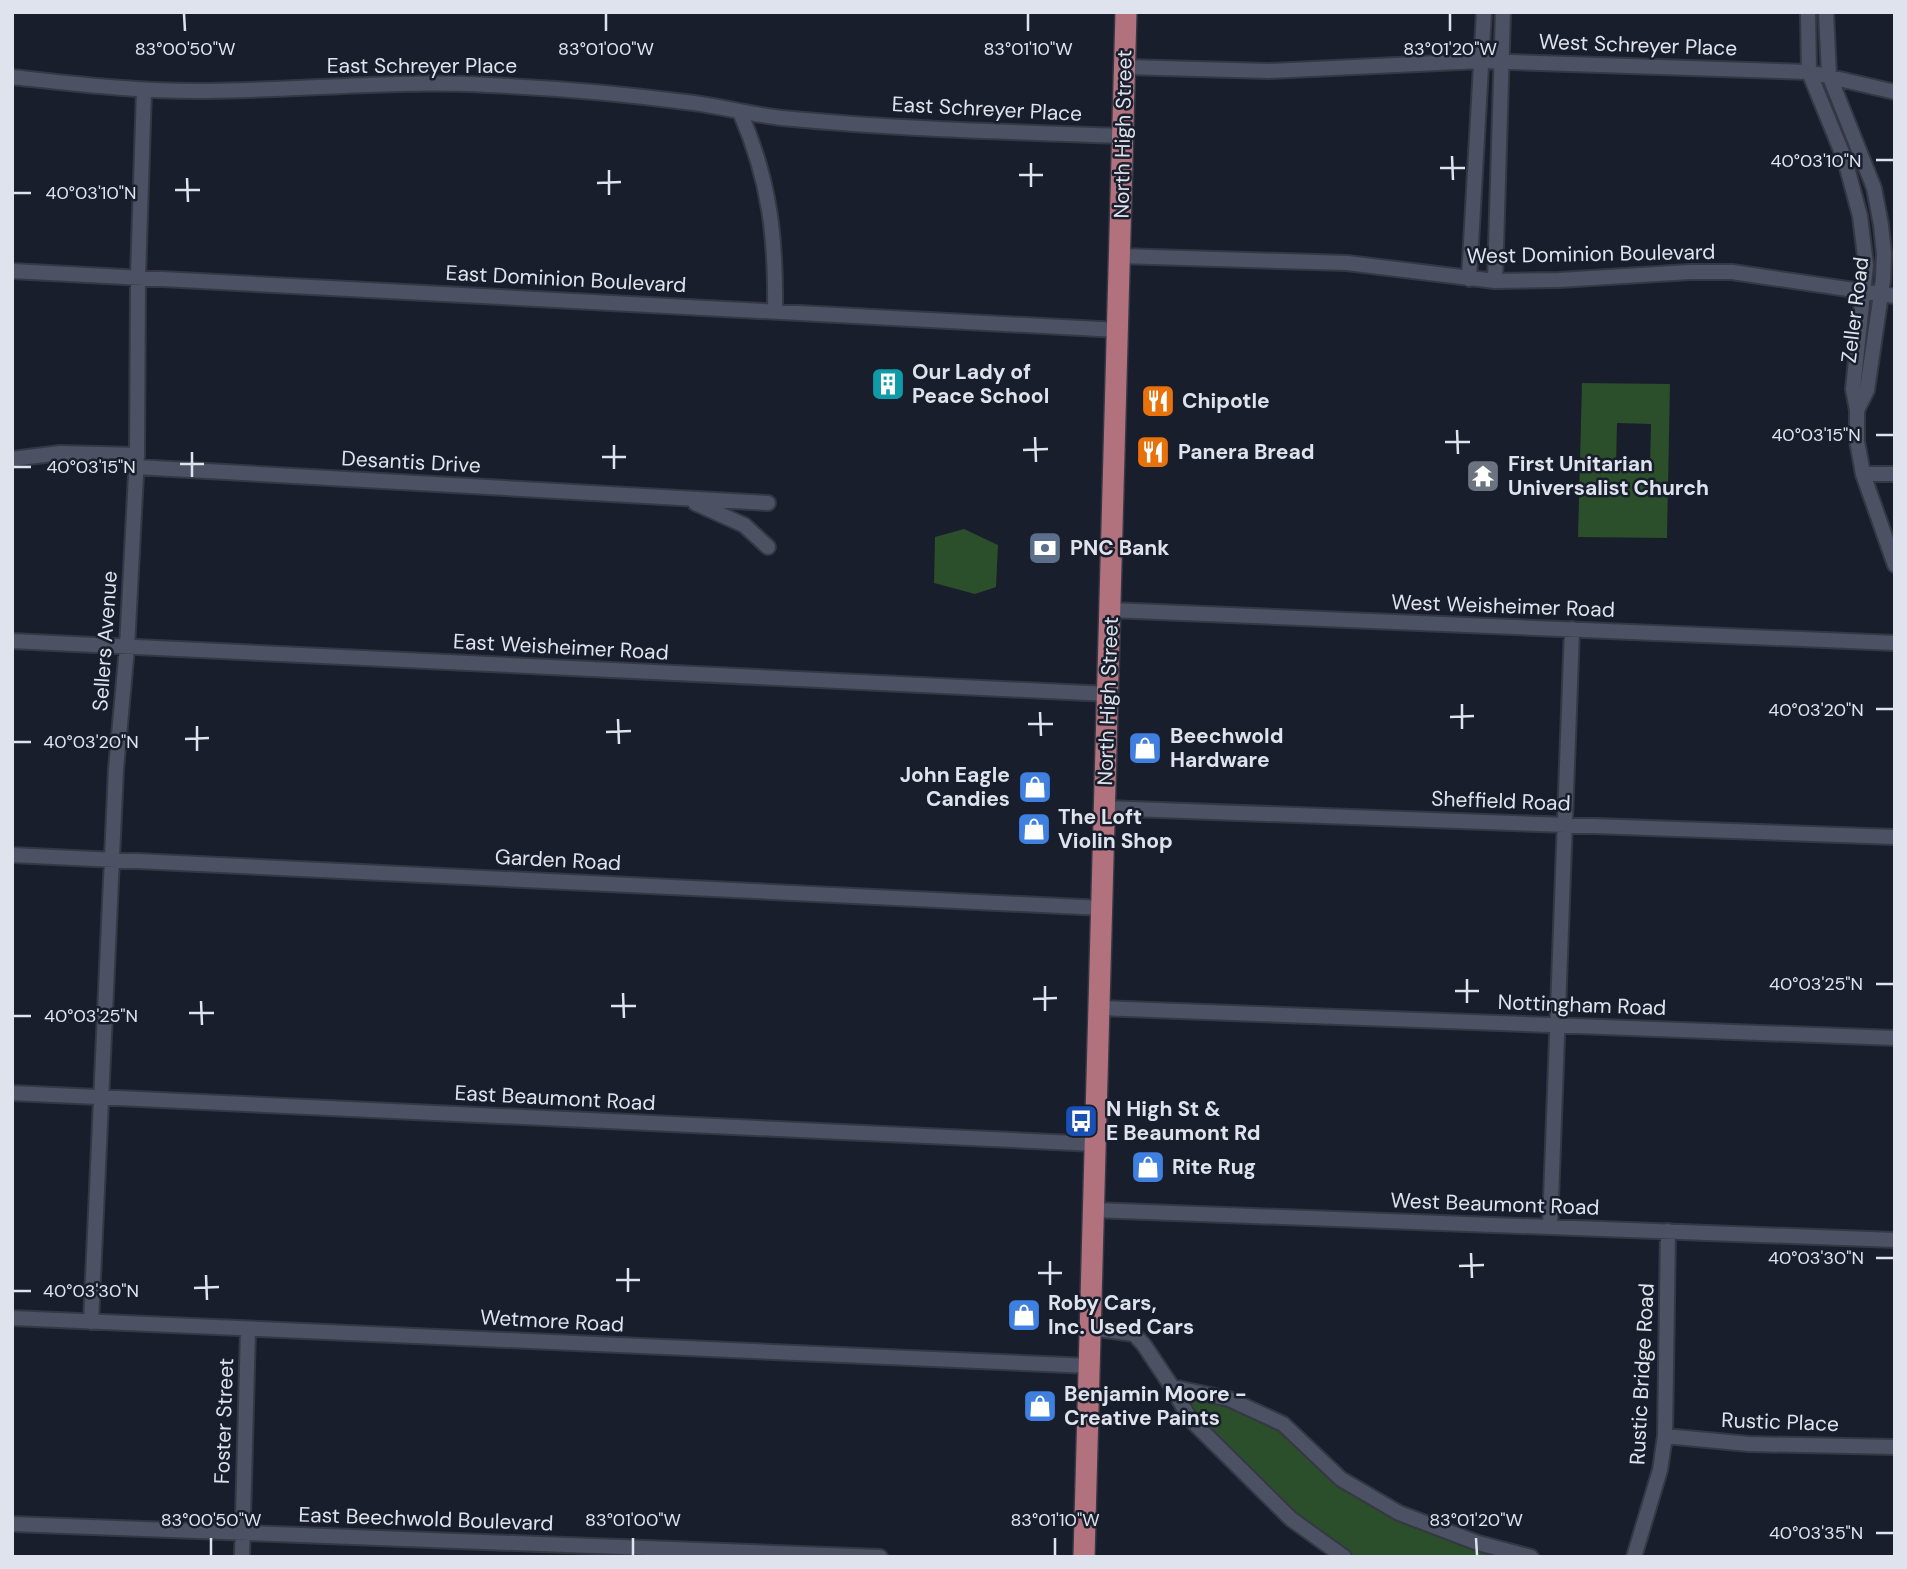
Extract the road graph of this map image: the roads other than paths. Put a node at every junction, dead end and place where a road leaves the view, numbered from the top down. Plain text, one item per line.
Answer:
1 (1126, 12) edge
2 (1484, 12) edge
3 (1503, 12) edge
4 (1808, 12) edge
5 (1826, 12) edge
6 (1481, 61) junction
7 (1502, 62) junction
8 (1125, 67) junction
9 (1809, 72) junction
10 (1829, 75) junction
11 (12, 77) edge
12 (144, 90) junction
13 (1895, 92) edge
14 (740, 112) junction
15 (1124, 136) junction
16 (1120, 256) junction
17 (12, 271) edge
18 (138, 277) junction
19 (1469, 279) junction
20 (1495, 281) junction
21 (1865, 291) junction
22 (1888, 295) edge
23 (775, 312) junction
24 (1118, 330) junction
25 (1857, 410) junction
26 (12, 458) edge
27 (136, 461) junction
28 (1863, 474) junction
29 (1895, 474) edge
30 (684, 498) junction
31 (768, 503) dead end
32 (768, 547) dead end
33 (1895, 565) edge
34 (1110, 610) junction
35 (1573, 629) junction
36 (12, 641) edge
37 (1895, 643) edge
38 (127, 647) junction
39 (1108, 694) junction
40 (1105, 807) junction
41 (1565, 825) junction
42 (1895, 837) edge
43 (12, 855) edge
44 (112, 860) junction
45 (1102, 908) junction
46 (1099, 1008) junction
47 (1557, 1026) junction
48 (1895, 1038) edge
49 (12, 1093) edge
50 (101, 1098) junction
51 (1096, 1144) junction
52 (1094, 1210) junction
53 (1550, 1227) junction
54 (1668, 1231) junction
55 (1895, 1240) edge
56 (12, 1318) edge
57 (91, 1322) junction
58 (1091, 1328) junction
59 (248, 1329) junction
60 (1090, 1366) junction
61 (1172, 1387) junction
62 (1665, 1436) junction
63 (1895, 1447) edge
64 (12, 1524) edge
65 (242, 1533) junction
66 (1478, 1550) edge
67 (653, 1553) edge
68 (242, 1557) edge
69 (880, 1557) edge
70 (1084, 1557) edge
71 (1344, 1557) edge
72 (1531, 1557) edge
73 (1634, 1557) edge

1 - 8 main road, North High Street
2 - 6 street
3 - 7 street
4 - 9 street, Zeller Road
5 - 10 street, Zeller Road
6 - 7 street, West Schreyer Place
6 - 8 street, West Schreyer Place
6 - 19 street
7 - 9 street, West Schreyer Place
7 - 20 street
8 - 15 main road, North High Street
9 - 10 street, West Schreyer Place
9 - 21 street, Zeller Road
10 - 13 street, West Schreyer Place
10 - 22 street, Zeller Road
11 - 12 street, East Schreyer Place
12 - 14 street, East Schreyer Place
12 - 18 street, Sellers Avenue
14 - 15 street, East Schreyer Place
14 - 23 street
15 - 16 main road, North High Street
16 - 19 street, West Dominion Boulevard
16 - 24 main road, North High Street
17 - 18 street, East Dominion Boulevard
18 - 23 street, East Dominion Boulevard
18 - 27 street, Sellers Avenue
19 - 20 street, West Dominion Boulevard
20 - 21 street, West Dominion Boulevard
21 - 22 street, West Dominion Boulevard
21 - 25 street, Zeller Road
22 - 25 street, Zeller Road
23 - 24 street, East Dominion Boulevard
24 - 34 main road, North High Street
25 - 28 street, Zeller Road
26 - 27 street, Desantis Drive
27 - 30 street, Desantis Drive
27 - 38 street, Sellers Avenue
28 - 29 street
28 - 33 street, Zeller Road
30 - 31 street, Desantis Drive
30 - 32 street, Desantis Drive
34 - 35 street, West Weisheimer Road
34 - 39 main road, North High Street
35 - 37 street, West Weisheimer Road
35 - 41 street
36 - 38 street, East Weisheimer Road
38 - 39 street, East Weisheimer Road
38 - 44 street, Sellers Avenue
39 - 40 main road, North High Street
40 - 41 street, Sheffield Road
40 - 45 main road, North High Street
41 - 42 street, Sheffield Road
41 - 47 street
43 - 44 street, Garden Road
44 - 45 street, Garden Road
44 - 50 street, Sellers Avenue
45 - 46 main road, North High Street
46 - 47 street, Nottingham Road
46 - 51 main road, North High Street
47 - 48 street, Nottingham Road
47 - 53 street
49 - 50 street, East Beaumont Road
50 - 51 street, East Beaumont Road
50 - 57 street, Sellers Avenue
51 - 52 main road, North High Street
52 - 53 street, West Beaumont Road
52 - 58 main road, North High Street
53 - 54 street, West Beaumont Road
54 - 55 street, West Beaumont Road
54 - 62 street, Rustic Bridge Road
56 - 57 street, Wetmore Road
57 - 59 street, Wetmore Road
58 - 60 main road, North High Street
58 - 61 street
59 - 60 street, Wetmore Road
59 - 65 street, Foster Street
60 - 70 main road, North High Street
61 - 66 street
61 - 71 street
62 - 63 street, Rustic Place
62 - 73 street, Rustic Bridge Road
64 - 65 street, East Beechwold Boulevard
65 - 67 street, East Beechwold Boulevard
65 - 68 street, Foster Street
66 - 72 street
67 - 69 street, East Beechwold Boulevard

